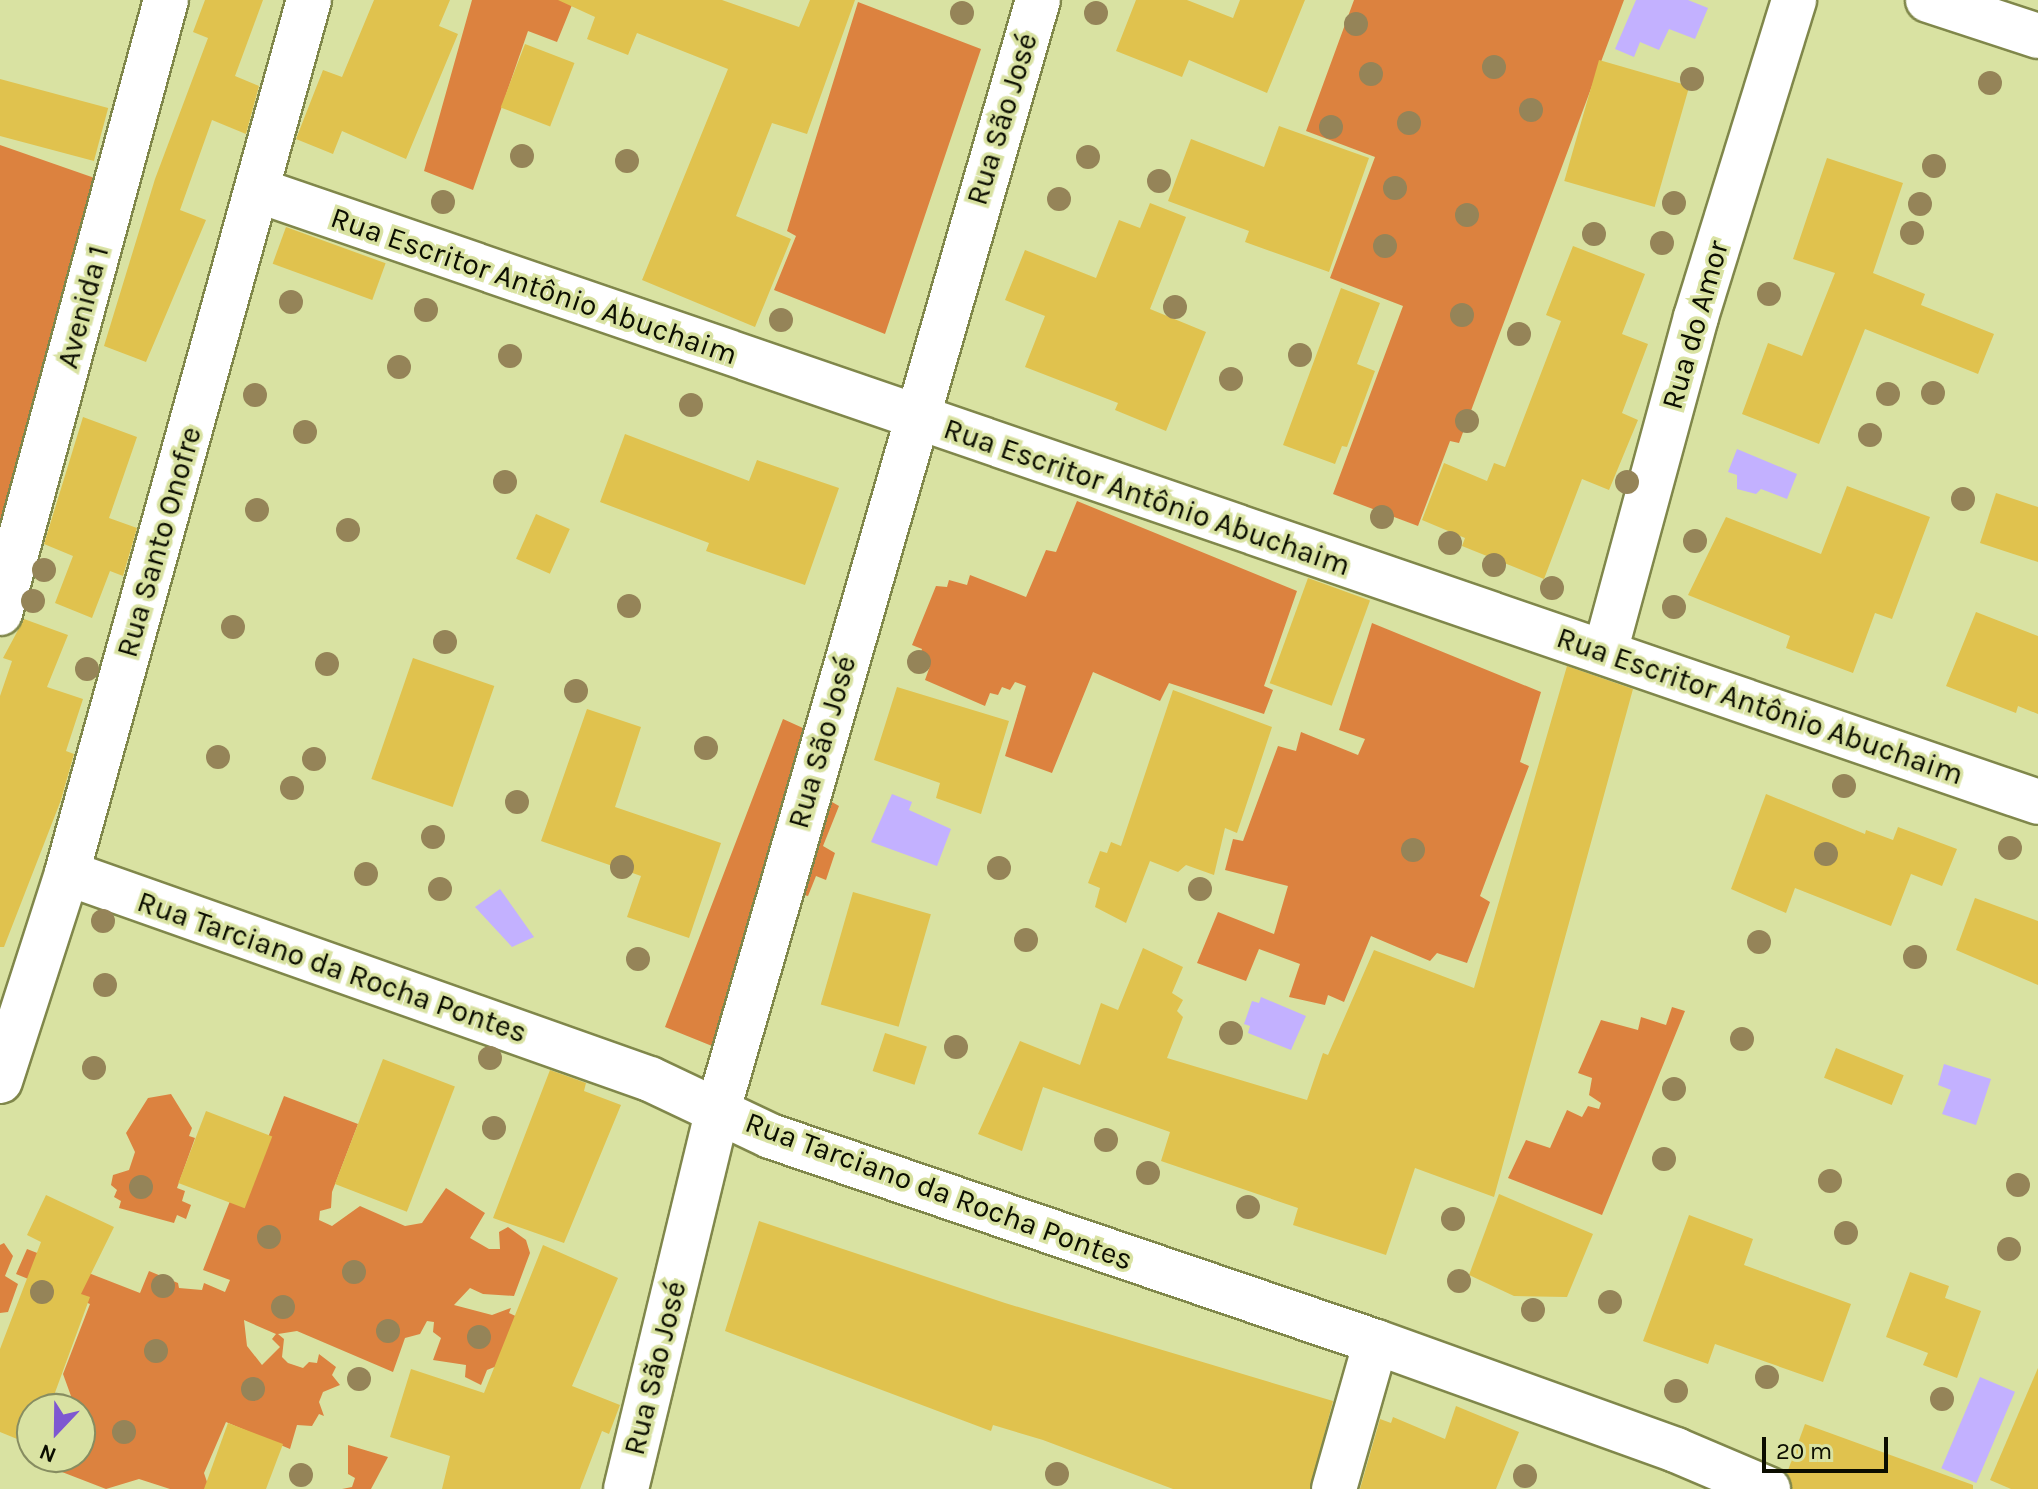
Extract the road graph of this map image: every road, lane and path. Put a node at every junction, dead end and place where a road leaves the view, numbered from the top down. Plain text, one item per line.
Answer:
1 (166, 0) edge
2 (309, 0) edge
3 (1038, 0) edge
4 (1794, 0) edge
5 (1928, 0) edge
6 (2038, 36) edge
7 (257, 190) junction
8 (913, 418) junction
9 (0, 613) edge
10 (1605, 652) junction
11 (2038, 802) edge
12 (67, 873) junction
13 (0, 1081) edge
14 (718, 1110) junction
15 (1376, 1342) junction
16 (626, 1489) edge
17 (1334, 1489) edge
18 (1768, 1489) edge

1 - 9 street, Avenida 1
2 - 7 street, Rua Santo Onofre
3 - 8 street, Rua São José
4 - 10 street, Rua do Amor
5 - 6 street
7 - 8 street, Rua Escritor Antônio Abuchaim
7 - 12 street, Rua Santo Onofre
8 - 10 street, Rua Escritor Antônio Abuchaim
8 - 14 street, Rua São José
10 - 11 street, Rua Escritor Antônio Abuchaim
12 - 13 street, Rua Santo Onofre
12 - 14 street, Rua Tarciano da Rocha Pontes
14 - 15 street, Rua Tarciano da Rocha Pontes
14 - 16 street, Rua São José
15 - 17 street
15 - 18 street, Rua Tarciano da Rocha Pontes

